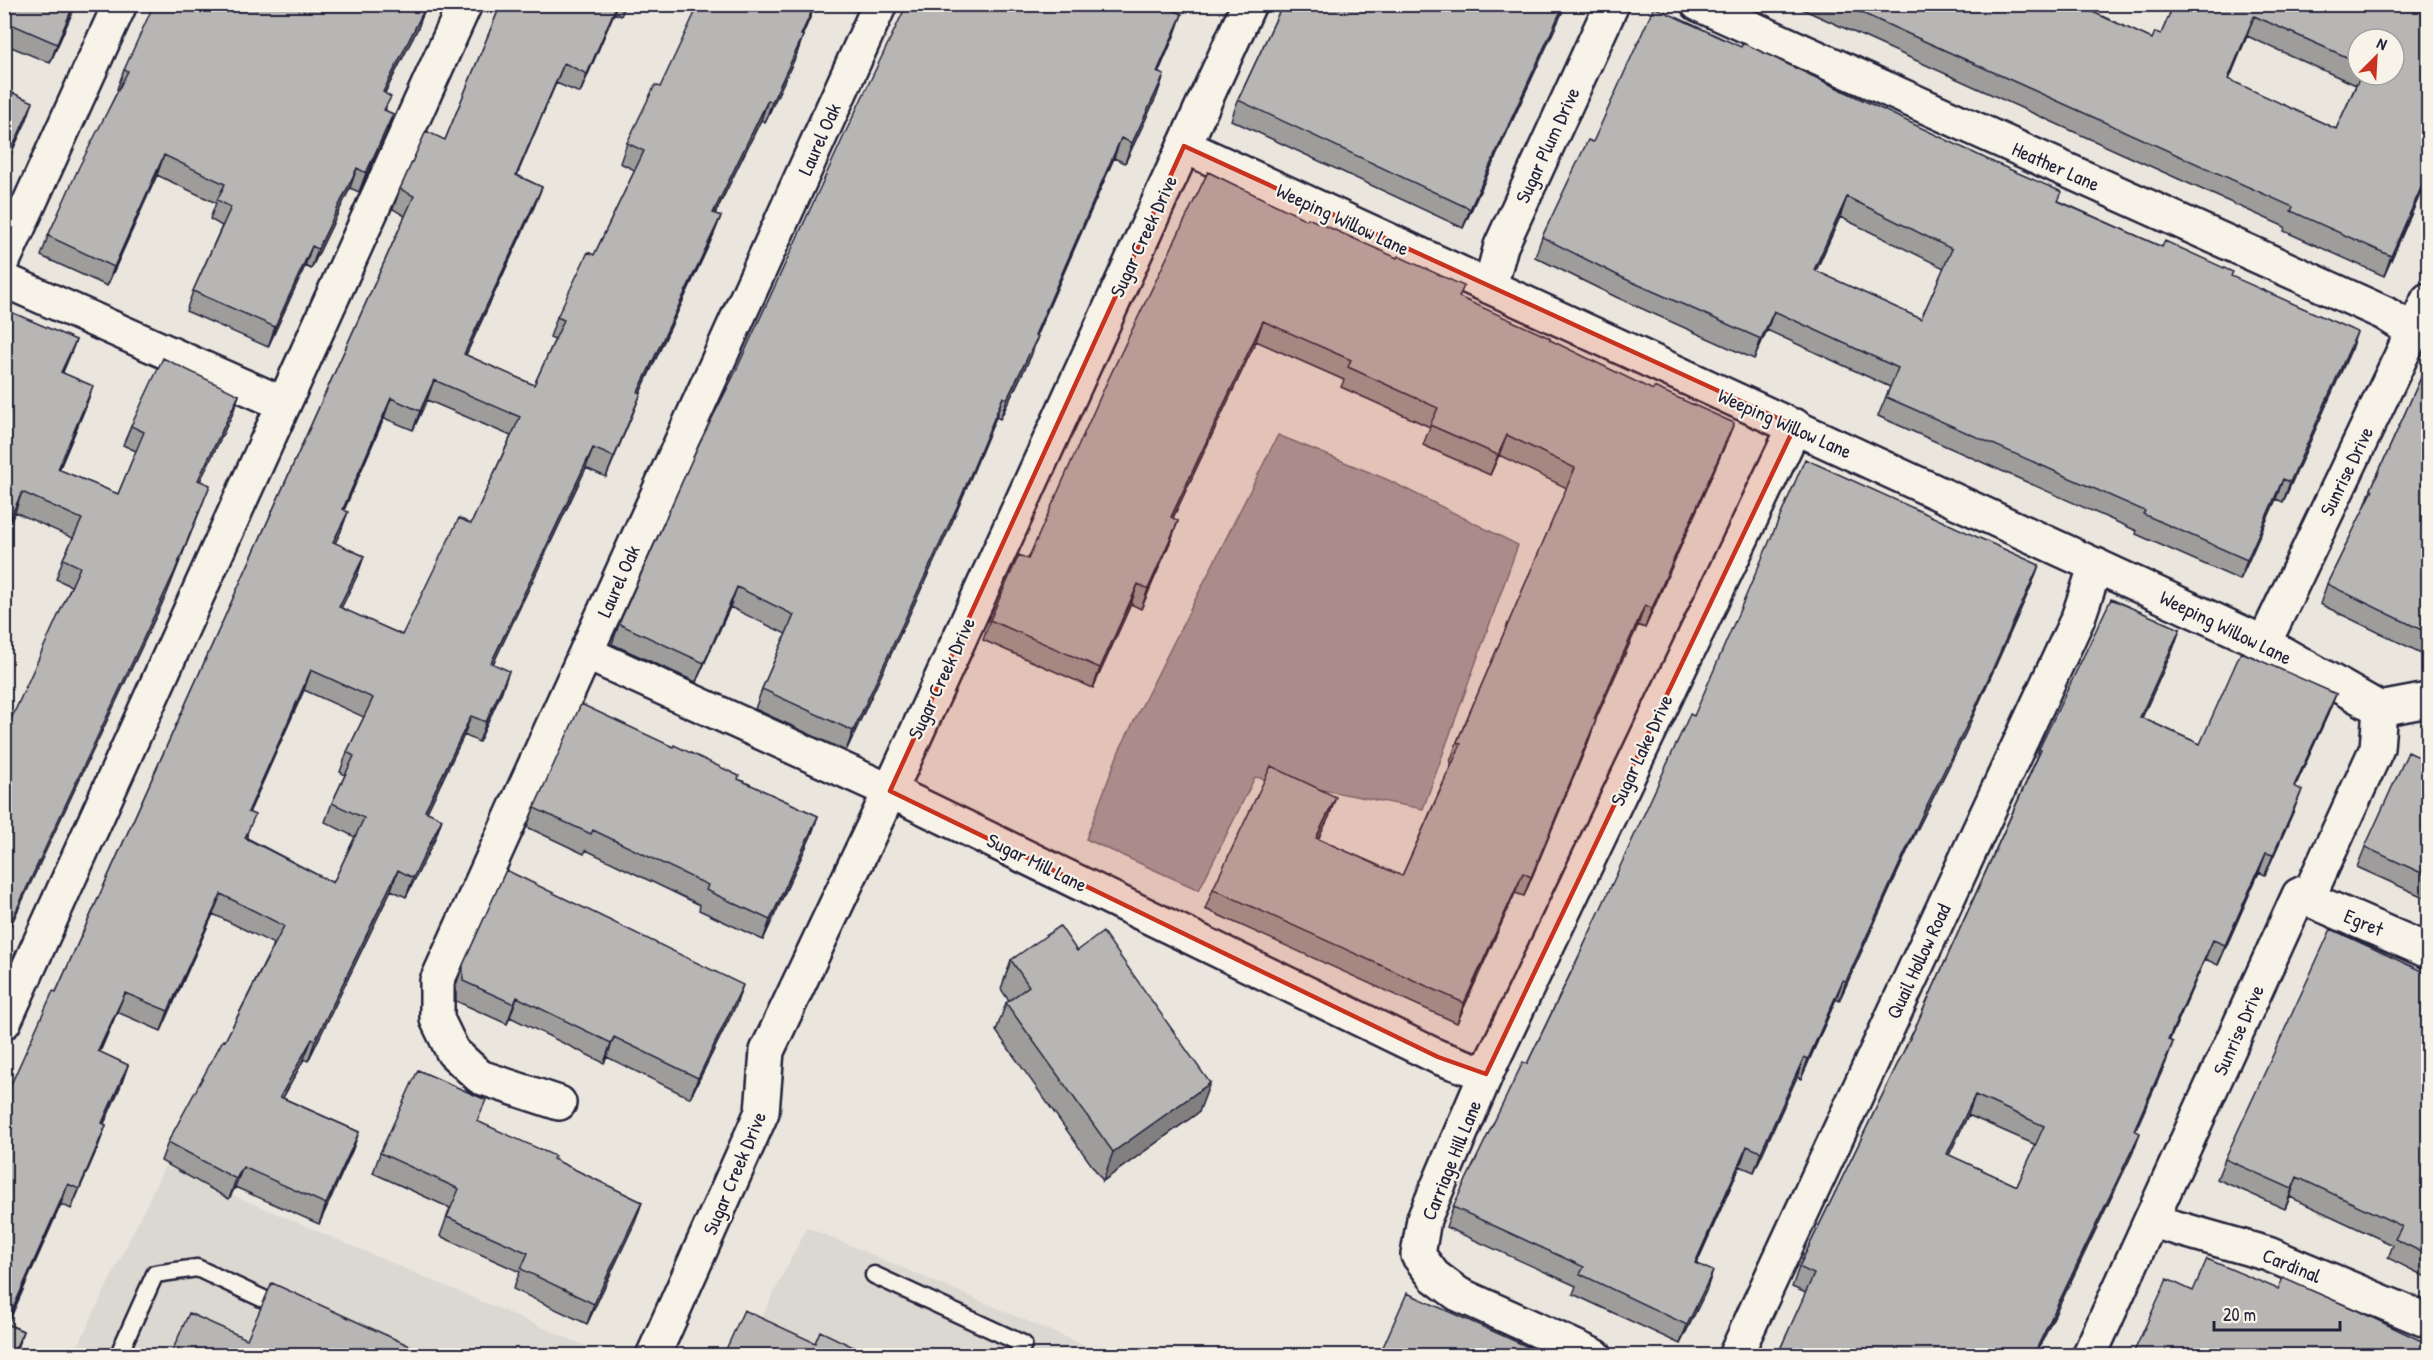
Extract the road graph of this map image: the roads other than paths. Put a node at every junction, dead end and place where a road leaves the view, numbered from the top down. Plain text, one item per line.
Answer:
1 (120, 4) edge
2 (465, 4) edge
3 (880, 4) edge
4 (1249, 4) edge
5 (1612, 4) edge
6 (1698, 4) edge
7 (1184, 146) junction
8 (4, 259) edge
9 (4, 280) edge
10 (1490, 287) junction
11 (2428, 300) edge
12 (2413, 331) junction
13 (284, 404) junction
14 (1795, 426) junction
15 (2096, 565) junction
16 (2264, 642) junction
17 (586, 653) junction
18 (2428, 700) edge
19 (2380, 709) junction
20 (890, 791) junction
21 (2299, 895) junction
22 (2428, 951) edge
23 (4, 1022) edge
24 (1486, 1074) junction
25 (559, 1103) dead end
26 (2152, 1221) junction
27 (873, 1275) dead end
28 (301, 1317) edge
29 (2428, 1321) edge
30 (118, 1356) edge
31 (653, 1356) edge
32 (1018, 1356) edge
33 (1595, 1356) edge
34 (1736, 1356) edge
35 (2090, 1356) edge

1 - 8 street
2 - 13 street
3 - 17 street, Laurel Oak
4 - 7 street, Sugar Creek Drive
5 - 10 street, Sugar Plum Drive
6 - 12 street, Heather Lane
7 - 10 street, Weeping Willow Lane
7 - 20 street, Sugar Creek Drive
9 - 13 street
10 - 14 street, Weeping Willow Lane
11 - 12 street, Sunrise Drive
12 - 16 street, Sunrise Drive
13 - 23 street
14 - 15 street, Weeping Willow Lane
14 - 24 street, Sugar Lake Drive
15 - 16 street, Weeping Willow Lane
15 - 34 street, Quail Hollow Road
16 - 19 street, Weeping Willow Lane
17 - 20 street, Sugar Mill Lane
17 - 25 street, Laurel Oak
18 - 19 street
19 - 21 street, Sunrise Drive
20 - 24 street, Sugar Mill Lane
20 - 31 street, Sugar Creek Drive
21 - 22 street, Egret
21 - 26 street, Sunrise Drive
24 - 33 street, Carriage Hill Lane
26 - 29 street, Cardinal
26 - 35 street, Sunrise Drive
27 - 32 lane
28 - 30 lane

